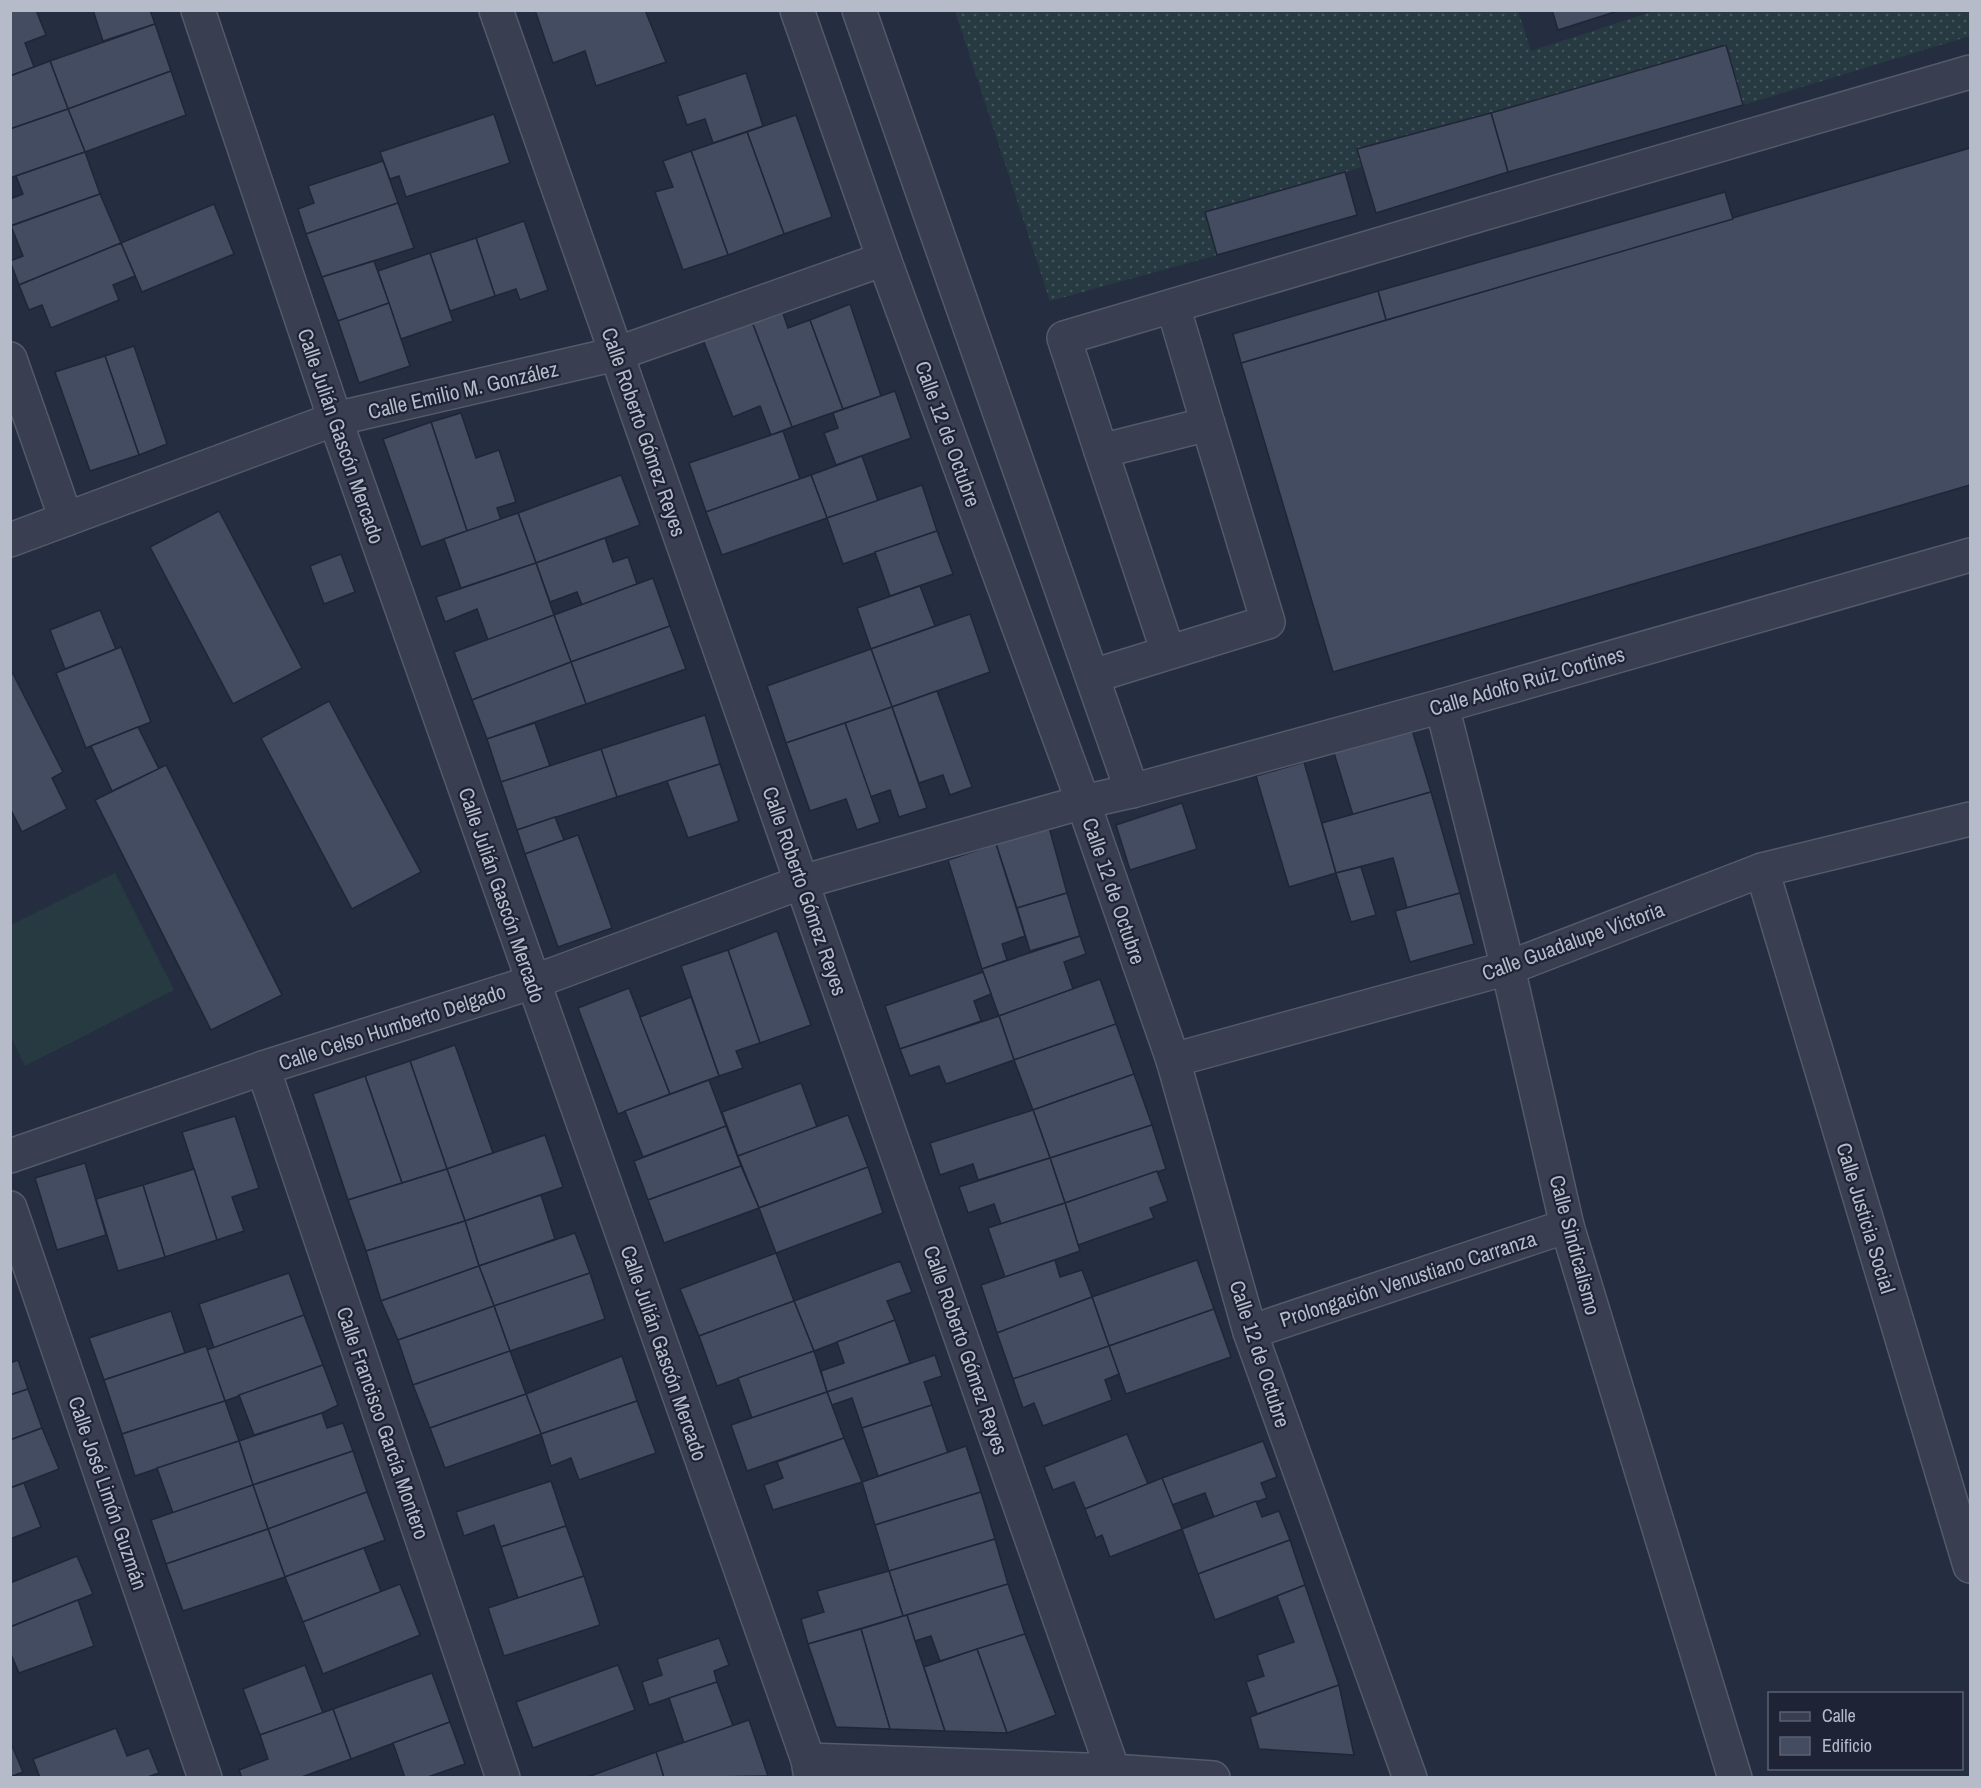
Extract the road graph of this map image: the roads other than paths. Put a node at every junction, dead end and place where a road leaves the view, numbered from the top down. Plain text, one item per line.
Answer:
1 (198, 10) edge
2 (496, 10) edge
3 (797, 10) edge
4 (860, 10) edge
5 (1971, 72) edge
6 (884, 259) junction
7 (1173, 306) junction
8 (616, 354) junction
9 (10, 360) edge
10 (335, 420) junction
11 (1208, 424) junction
12 (1101, 451) junction
13 (66, 519) junction
14 (10, 540) edge
15 (1971, 555) edge
16 (1168, 652) junction
17 (1093, 676) junction
18 (1442, 706) junction
19 (1132, 791) junction
20 (1083, 802) junction
21 (1971, 819) edge
22 (1761, 870) junction
23 (802, 882) junction
24 (1508, 968) junction
25 (533, 982) junction
26 (1173, 1060) junction
27 (263, 1068) junction
28 (10, 1156) edge
29 (10, 1208) edge
30 (1567, 1226) junction
31 (1250, 1332) junction
32 (1971, 1566) edge
33 (809, 1769) edge
34 (1113, 1772) junction
35 (205, 1778) edge
36 (503, 1778) edge
37 (1213, 1778) edge
38 (1410, 1778) edge
39 (1735, 1778) edge

1 - 10 street, Calle Julián Gascón Mercado
2 - 8 street, Calle Roberto Gómez Reyes
3 - 6 street, Calle 12 de Octubre
4 - 17 street
5 - 7 street
6 - 8 street, Calle Emilio M. González
6 - 20 street, Calle 12 de Octubre
7 - 11 street
7 - 12 street
8 - 10 street, Calle Emilio M. González
8 - 23 street, Calle Roberto Gómez Reyes
9 - 13 street
10 - 13 street, Calle Emilio M. González
10 - 25 street, Calle Julián Gascón Mercado
11 - 12 street
11 - 16 street
12 - 16 street
13 - 14 street, Calle Emilio M. González
15 - 18 street, Calle Adolfo Ruiz Cortines
16 - 17 street
17 - 19 street
18 - 19 street, Calle Adolfo Ruiz Cortines
18 - 24 street, Calle Sindicalismo
19 - 20 street, Calle Adolfo Ruiz Cortines
20 - 23 street, Calle Celso Humberto Delgado
20 - 26 street, Calle 12 de Octubre
21 - 22 street, Calle Guadalupe Victoria
22 - 24 street, Calle Guadalupe Victoria
22 - 32 street, Calle Justicia Social
23 - 25 street, Calle Celso Humberto Delgado
23 - 34 street, Calle Roberto Gómez Reyes
24 - 26 street, Calle Guadalupe Victoria
24 - 30 street, Calle Sindicalismo
25 - 27 street, Calle Celso Humberto Delgado
25 - 33 street, Calle Julián Gascón Mercado
26 - 31 street, Calle 12 de Octubre
27 - 28 street, Calle Celso Humberto Delgado
27 - 36 street, Calle Francisco García Montero
29 - 35 street, Calle José Limón Guzmán
30 - 31 street, Prolongación Venustiano Carranza
30 - 39 street, Calle Sindicalismo
31 - 38 street, Calle 12 de Octubre
33 - 34 street
34 - 37 street

